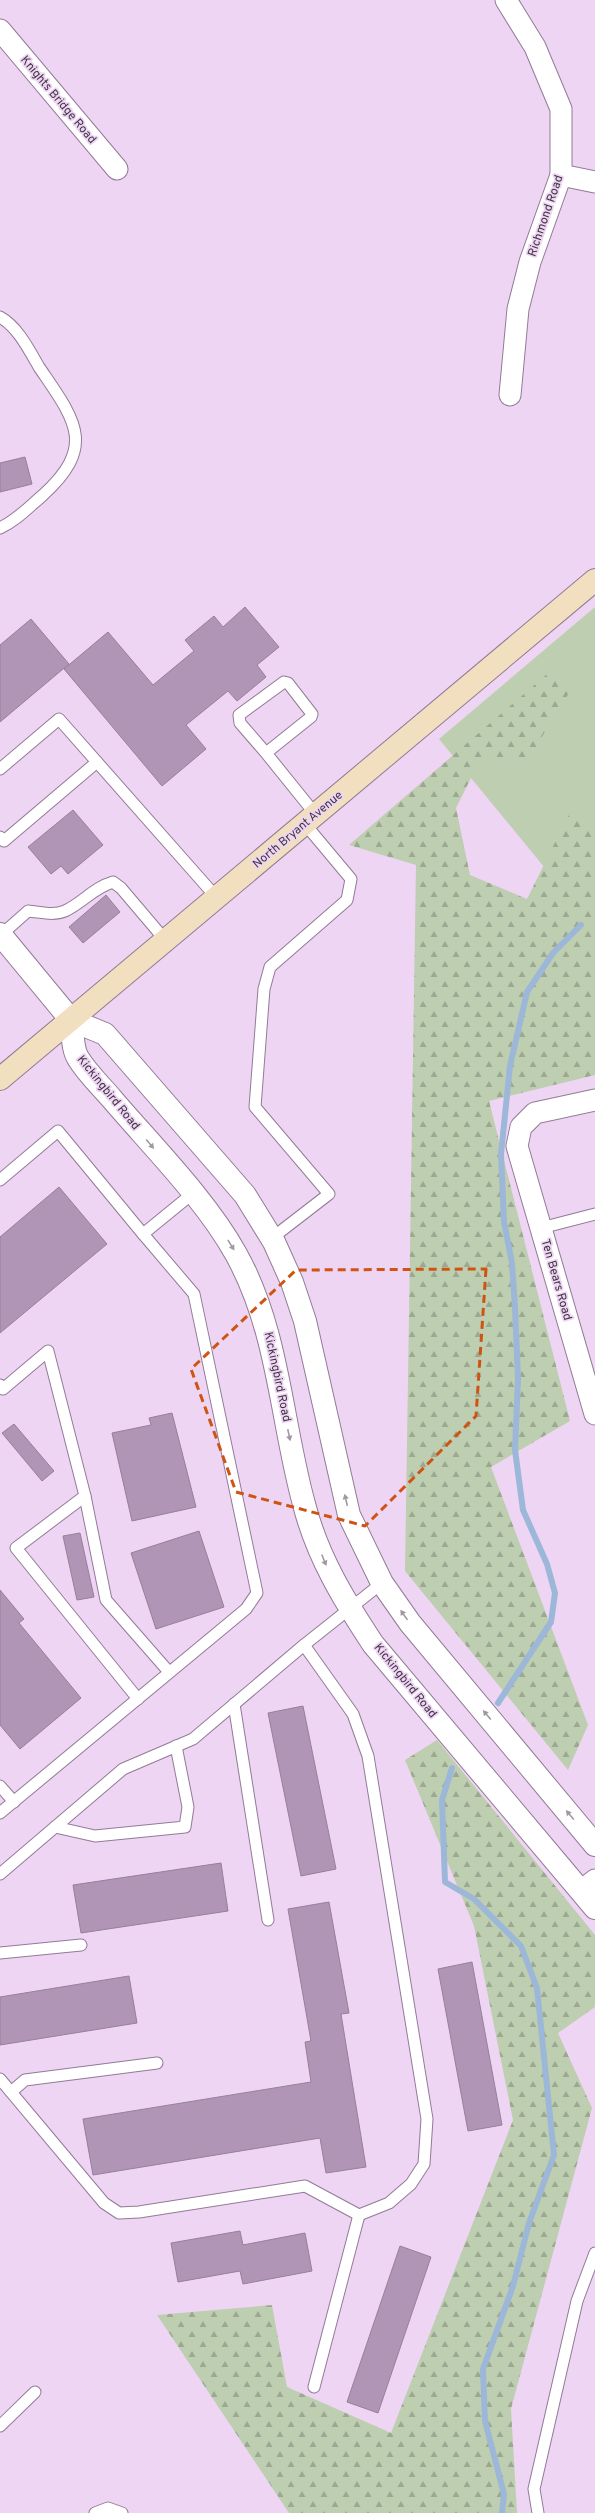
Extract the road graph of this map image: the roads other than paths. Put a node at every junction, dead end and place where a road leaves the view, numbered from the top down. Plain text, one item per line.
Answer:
1 (506, 0) edge
2 (0, 30) edge
3 (117, 168) dead end
4 (562, 175) junction
5 (595, 182) edge
6 (0, 317) edge
7 (510, 395) dead end
8 (0, 528) edge
9 (595, 580) edge
10 (266, 753) junction
11 (97, 762) junction
12 (0, 769) edge
13 (311, 819) junction
14 (0, 837) edge
15 (217, 898) junction
16 (0, 934) edge
17 (166, 941) junction
18 (71, 1020) junction
19 (0, 1079) edge
20 (595, 1100) edge
21 (0, 1180) edge
22 (192, 1194) junction
23 (595, 1214) edge
24 (541, 1228) junction
25 (143, 1234) junction
26 (272, 1238) junction
27 (0, 1385) edge
28 (595, 1414) edge
29 (85, 1496) junction
30 (382, 1583) junction
31 (349, 1609) junction
32 (304, 1645) junction
33 (169, 1672) junction
34 (138, 1699) junction
35 (234, 1704) junction
36 (176, 1746) junction
37 (0, 1786) edge
38 (14, 1802) junction
39 (0, 1813) edge
40 (55, 1827) junction
41 (595, 1845) edge
42 (0, 1874) edge
43 (588, 1886) edge
44 (595, 1908) edge
45 (268, 1920) dead end
46 (81, 1944) dead end
47 (0, 1953) edge
48 (157, 2063) dead end
49 (0, 2079) edge
50 (11, 2092) junction
51 (359, 2215) junction
52 (595, 2253) edge
53 (314, 2387) dead end
54 (35, 2392) dead end
55 (0, 2426) edge
56 (95, 2513) edge
57 (122, 2513) edge
58 (538, 2513) edge

1 - 4 street, Richmond Road
2 - 3 street, Knights Bridge Road
4 - 5 street
4 - 7 street, Richmond Road
6 - 8 lane
9 - 13 main road, North Bryant Avenue
10 - 10 lane
10 - 13 lane
11 - 12 lane
11 - 14 lane
11 - 15 lane
13 - 15 main road, North Bryant Avenue
13 - 26 lane
15 - 17 main road, North Bryant Avenue
16 - 17 lane
16 - 18 street
17 - 18 main road, North Bryant Avenue
18 - 19 main road, North Bryant Avenue
18 -> 22 street, Kickingbird Road
18 - 26 street
20 - 24 street, Ten Bears Road
21 - 25 lane
22 - 25 lane
22 -> 31 street, Kickingbird Road
23 - 24 lane
24 - 28 street, Ten Bears Road
25 - 33 lane
30 -> 26 street
27 - 29 lane
29 - 33 lane
29 - 34 lane
30 - 31 lane
41 -> 30 street
31 - 32 lane
31 - 43 street, Kickingbird Road
32 - 35 lane
32 - 51 lane
33 - 34 lane
34 - 38 lane
35 - 36 lane
35 - 45 lane
36 - 40 lane
36 - 40 lane
37 - 38 lane
38 - 39 lane
40 - 42 lane
43 - 44 street, Kickingbird Road
46 - 47 lane
48 - 50 lane
49 - 50 lane
50 - 51 lane
51 - 53 lane
52 - 58 lane
54 - 55 lane
56 - 57 lane

